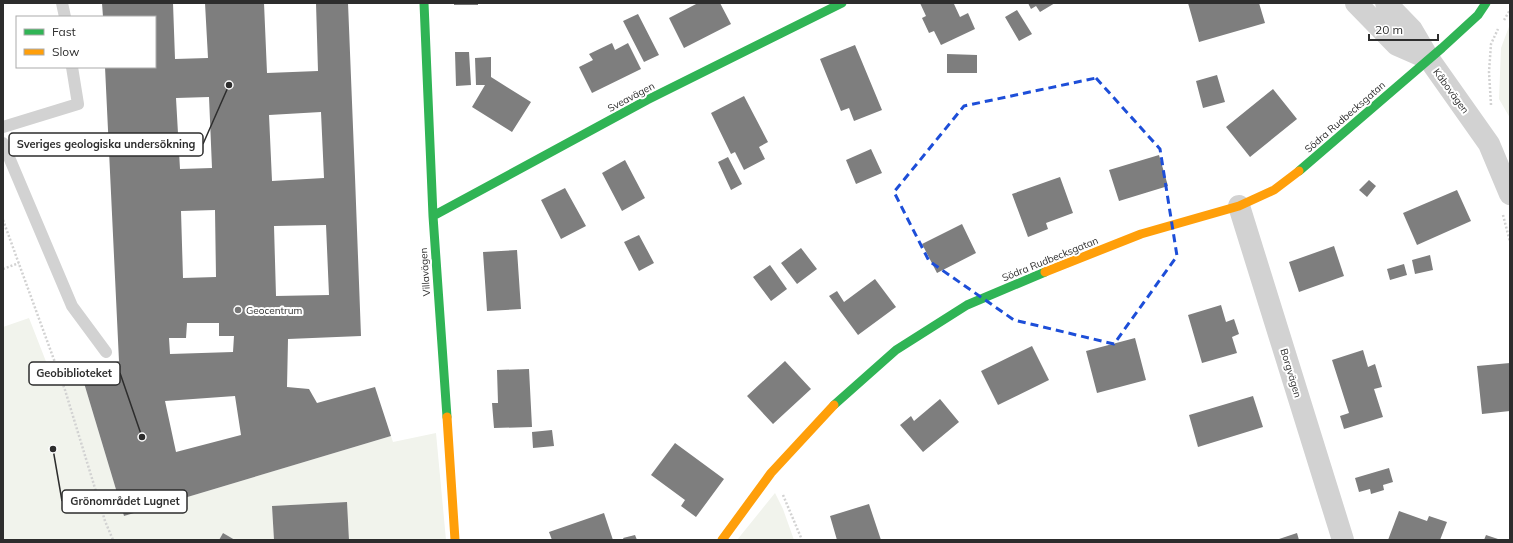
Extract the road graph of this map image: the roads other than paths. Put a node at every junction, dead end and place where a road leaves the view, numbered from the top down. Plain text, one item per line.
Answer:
1 (62, 3) edge
2 (424, 3) edge
3 (842, 3) edge
4 (1356, 3) edge
5 (1386, 3) edge
6 (1486, 3) edge
7 (65, 16) edge
8 (1429, 59) junction
9 (72, 68) edge
10 (3, 127) edge
11 (3, 143) edge
12 (1506, 201) edge
13 (1239, 206) junction
14 (433, 216) junction
15 (106, 352) dead end
16 (455, 540) edge
17 (722, 540) edge
18 (1343, 540) edge

1 - 7 lane
2 - 14 street, Villavägen
3 - 14 street, Sveavägen
4 - 8 street
5 - 8 street
6 - 8 street, Kåbovägen
8 - 12 street, Kåbovägen
8 - 13 street, Södra Rudbecksgatan
9 - 10 lane
11 - 15 lane
13 - 17 street, Södra Rudbecksgatan
13 - 18 street, Borgvägen
14 - 16 street, Villavägen

